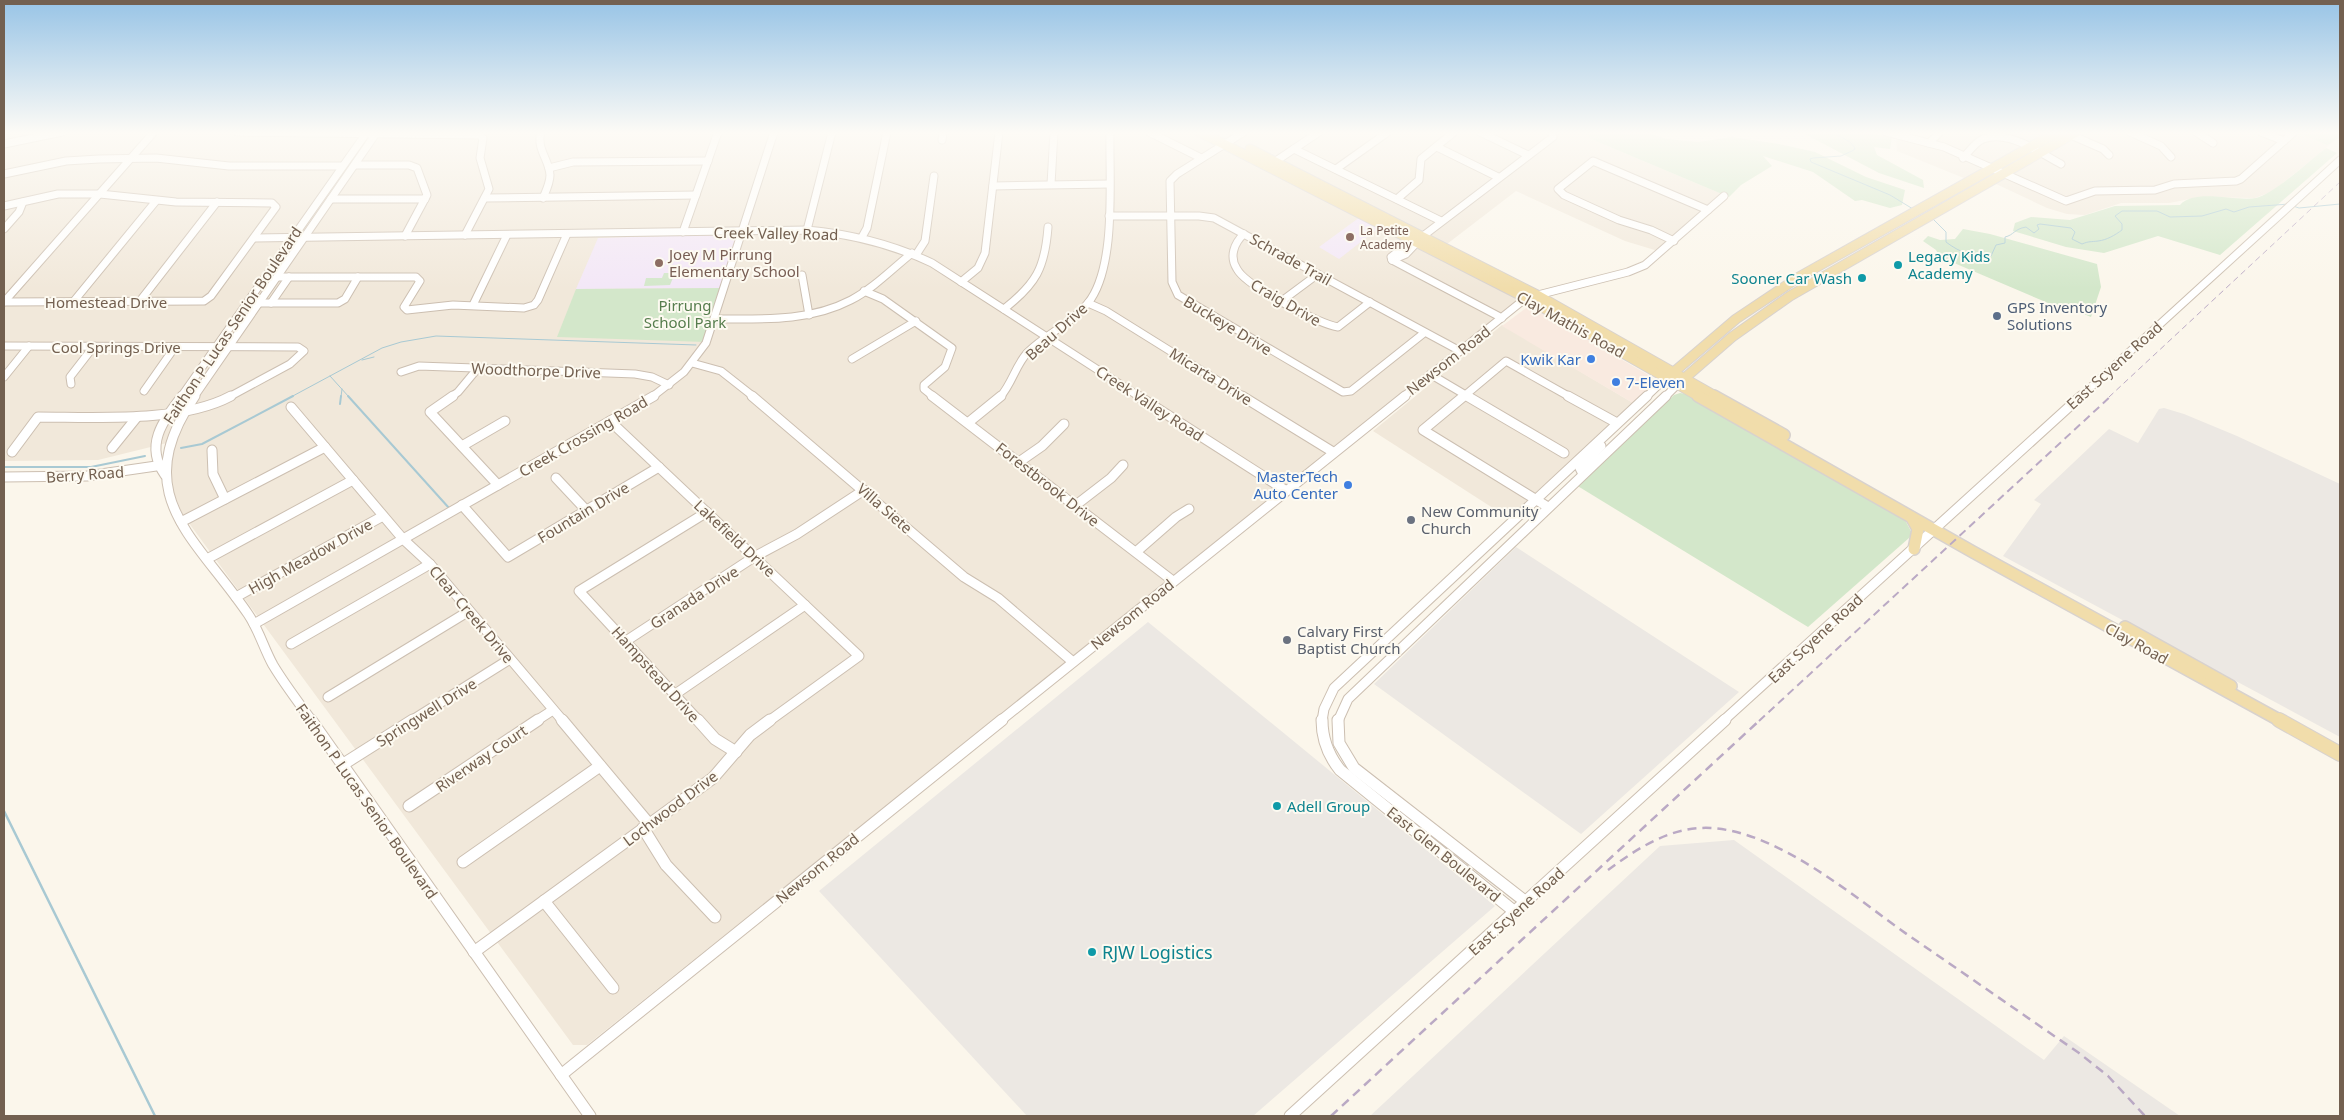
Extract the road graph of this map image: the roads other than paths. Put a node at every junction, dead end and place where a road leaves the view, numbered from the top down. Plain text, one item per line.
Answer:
1 (109, 184) edge
2 (329, 184) edge
3 (341, 184) edge
4 (423, 184) edge
5 (488, 184) edge
6 (548, 184) edge
7 (700, 184) edge
8 (758, 184) edge
9 (819, 184) edge
10 (876, 184) edge
11 (933, 184) edge
12 (1043, 184) edge
13 (1109, 184) edge
14 (1170, 184) edge
15 (1312, 184) edge
16 (1367, 184) edge
17 (1415, 184) edge
18 (1489, 184) edge
19 (1564, 184) edge
20 (1648, 184) edge
21 (1966, 184) edge
22 (1986, 184) edge
23 (2030, 184) edge
24 (2173, 184) edge
25 (2314, 184) edge
26 (993, 186) joint
27 (100, 194) junction
28 (696, 195) junction
29 (1724, 196) dead end
30 (485, 198) junction
31 (543, 198) junction
32 (331, 199) junction
33 (425, 199) junction
34 (1397, 199) junction
35 (156, 201) junction
36 (23, 202) junction
37 (217, 202) junction
38 (4, 206) edge
39 (1613, 209) dead end
40 (1708, 210) junction
41 (1170, 215) junction
42 (1607, 215) junction
43 (1109, 216) junction
44 (1441, 222) junction
45 (1048, 227) dead end
46 (4, 229) edge
47 (807, 230) junction
48 (683, 232) junction
49 (744, 232) junction
50 (567, 234) junction
51 (1244, 234) junction
52 (465, 235) junction
53 (507, 235) junction
54 (405, 236) junction
55 (304, 237) junction
56 (862, 237) junction
57 (255, 238) junction
58 (291, 238) junction
59 (1419, 239) junction
60 (1674, 241) junction
61 (914, 254) junction
62 (1837, 257) junction
63 (1847, 263) junction
64 (1318, 274) junction
65 (802, 275) dead end
66 (277, 277) junction
67 (289, 277) junction
68 (358, 277) junction
69 (961, 282) junction
70 (864, 291) junction
71 (1537, 295) junction
72 (1526, 298) junction
73 (1283, 300) junction
74 (74, 301) junction
75 (140, 301) junction
76 (4, 302) edge
77 (1370, 302) junction
78 (259, 303) junction
79 (271, 303) junction
80 (1088, 303) junction
81 (473, 305) junction
82 (1004, 309) junction
83 (809, 315) junction
84 (1502, 318) junction
85 (715, 319) junction
86 (916, 321) junction
87 (1424, 333) junction
88 (1049, 337) junction
89 (4, 346) edge
90 (29, 346) junction
91 (94, 346) junction
92 (215, 347) junction
93 (228, 347) junction
94 (175, 348) junction
95 (1460, 351) junction
96 (852, 359) dead end
97 (692, 363) junction
98 (478, 368) junction
99 (401, 372) dead end
100 (1430, 374) junction
101 (1669, 375) junction
102 (4, 377) edge
103 (1681, 382) junction
104 (71, 384) dead end
105 (669, 385) junction
106 (144, 391) dead end
107 (1466, 395) junction
108 (291, 407) dead end
109 (185, 410) junction
110 (170, 412) junction
111 (136, 417) junction
112 (505, 421) dead end
113 (610, 421) junction
114 (969, 422) junction
115 (1064, 424) dead end
116 (1617, 424) junction
117 (1596, 443) junction
118 (462, 446) junction
119 (325, 447) junction
120 (112, 448) dead end
121 (212, 450) dead end
122 (12, 452) dead end
123 (1333, 452) junction
124 (1564, 453) dead end
125 (1019, 462) junction
126 (1123, 465) dead end
127 (659, 467) junction
128 (163, 468) junction
129 (1583, 474) junction
130 (4, 477) edge
131 (556, 478) dead end
132 (353, 480) junction
133 (498, 485) junction
134 (864, 490) junction
135 (1285, 490) junction
136 (225, 499) junction
137 (1536, 500) junction
138 (462, 506) junction
139 (1076, 506) junction
140 (1548, 507) junction
141 (1189, 509) dead end
142 (586, 510) junction
143 (707, 512) junction
144 (1909, 515) junction
145 (383, 516) junction
146 (181, 522) junction
147 (1937, 528) junction
148 (403, 539) junction
149 (1914, 549) junction
150 (1136, 552) junction
151 (754, 557) junction
152 (207, 559) junction
153 (430, 564) junction
154 (1455, 575) junction
155 (1173, 581) junction
156 (1467, 584) junction
157 (236, 597) junction
158 (805, 605) junction
159 (469, 611) junction
160 (254, 624) junction
161 (626, 641) junction
162 (291, 644) dead end
163 (859, 656) joint
164 (510, 659) junction
165 (1073, 662) junction
166 (1347, 676) junction
167 (1361, 686) junction
168 (674, 695) junction
169 (328, 697) dead end
170 (553, 710) junction
171 (2289, 722) junction
172 (1322, 738) junction
173 (1337, 738) junction
174 (2340, 745) edge
175 (736, 752) junction
176 (2340, 754) edge
177 (342, 765) junction
178 (600, 766) junction
179 (409, 806) dead end
180 (1404, 808) junction
181 (1396, 816) junction
182 (646, 826) junction
183 (463, 862) dead end
184 (544, 901) junction
185 (1526, 902) junction
186 (1515, 912) junction
187 (715, 917) dead end
188 (474, 952) junction
189 (612, 988) dead end
190 (561, 1075) junction
191 (590, 1116) edge
192 (1290, 1116) edge

1 - 27 street
2 - 58 street, Faithon P Lucas Senior Boulevard
3 - 32 street, Faithon P Lucas Senior Boulevard
4 - 33 street
5 - 30 street
6 - 31 street
7 - 28 street
8 - 49 street, Creek Crossing Road
9 - 47 street
10 - 56 street
11 - 61 street
12 - 26 street
13 - 43 street, Beau Drive
14 - 41 street, Buckeye Drive
15 - 59 main road, Clay Mathis Road
16 - 34 street
17 - 34 street
18 - 44 street
19 - 42 street
20 - 40 street
21 - 62 main road, East Glen Boulevard
22 - 63 main road
23 - 24 street
25 - 147 street, East Scyene Road
26 - 69 street
27 - 35 street
27 - 36 street
27 - 76 street
28 - 31 street
28 - 48 street
29 - 40 street, Newsom Road
30 - 31 street
30 - 52 street
32 - 33 street
32 - 55 street, Faithon P Lucas Senior Boulevard
33 - 54 street
34 - 44 street
35 - 37 street
35 - 74 street
36 - 38 street
36 - 46 street
37 - 57 street
37 - 75 street
39 - 42 street
40 - 60 street, Newsom Road
41 - 43 street, Schrade Trail
41 - 51 street, Schrade Trail
41 - 87 street, Buckeye Drive
42 - 60 street
43 - 80 street, Beau Drive
44 - 59 street
45 - 82 street
47 - 49 street, Creek Valley Road
47 - 56 street, Creek Valley Road
48 - 49 street, Creek Valley Road
48 - 50 street, Creek Valley Road
49 - 85 street, Creek Crossing Road
50 - 53 street, Creek Valley Road
50 - 81 street
51 - 64 street, Schrade Trail
51 - 73 street, Craig Drive
52 - 53 street, Creek Valley Road
52 - 54 street, Creek Valley Road
53 - 81 street
54 - 55 street, Creek Valley Road
55 - 58 street, Creek Valley Road
55 - 66 street, Faithon P Lucas Senior Boulevard
56 - 61 street, Creek Valley Road
57 - 58 street, Creek Valley Road
57 - 75 street, Homestead Drive
58 - 92 street, Faithon P Lucas Senior Boulevard
59 - 71 main road, Clay Mathis Road
59 - 72 main road, Clay Mathis Road
59 - 84 street
60 - 71 street, Newsom Road
61 - 69 street, Creek Valley Road
61 - 70 street
62 - 63 main road
62 - 101 main road, East Glen Boulevard
63 - 103 main road
64 - 73 street
64 - 77 street, Schrade Trail
65 - 83 street
66 - 67 street
66 - 78 street, Faithon P Lucas Senior Boulevard
67 - 68 street
67 - 79 street
68 - 79 street
68 - 81 street
69 - 82 street, Creek Valley Road
70 - 83 street
70 - 86 street
71 - 72 street, Newsom Road
71 - 101 main road, Clay Mathis Road
72 - 84 street, Newsom Road
72 - 101 main road, Clay Mathis Road
73 - 77 street, Craig Drive
74 - 75 street, Homestead Drive
74 - 76 street, Homestead Drive
77 - 87 street, Schrade Trail
78 - 79 street
78 - 93 street, Faithon P Lucas Senior Boulevard
80 - 88 street, Beau Drive
80 - 123 street, Micarta Drive
82 - 88 street, Creek Valley Road
83 - 85 street
84 - 95 street, Newsom Road
85 - 97 street, Creek Crossing Road
86 - 96 street
86 - 114 street, Forestbrook Drive
87 - 95 street, Schrade Trail
88 - 114 street, Beau Drive
88 - 135 street, Creek Valley Road
89 - 90 street, Cool Springs Drive
90 - 91 street, Cool Springs Drive
90 - 102 street
91 - 94 street, Cool Springs Drive
91 - 104 street
92 - 93 street, Cool Springs Drive
92 - 94 street, Cool Springs Drive
92 - 110 street, Faithon P Lucas Senior Boulevard
93 - 109 street, Faithon P Lucas Senior Boulevard
93 - 109 street, Cool Springs Drive
94 - 106 street
95 - 100 street, Newsom Road
97 - 105 street, Creek Crossing Road
97 - 134 street, Villa Siete
98 - 99 street, Woodthorpe Drive
98 - 105 street, Woodthorpe Drive
98 - 118 street
100 - 107 street
100 - 123 street, Newsom Road
101 - 103 main road, Clay Mathis Road
101 - 116 street, East Glen Boulevard
103 - 129 street
103 - 144 main road, Clay Mathis Road
103 - 147 main road, Clay Mathis Road
105 - 113 street, Creek Crossing Road
107 - 116 street
107 - 124 street
107 - 137 street
108 - 119 street, Clear Creek Drive
109 - 110 street
109 - 128 street, Faithon P Lucas Senior Boulevard
110 - 111 street
110 - 128 street, Faithon P Lucas Senior Boulevard
111 - 120 street
111 - 122 street
112 - 118 street
113 - 127 street, Lakefield Drive
113 - 133 street, Creek Crossing Road
114 - 125 street, Forestbrook Drive
115 - 125 street
116 - 117 street, East Glen Boulevard
117 - 129 street
117 - 137 street, East Glen Boulevard
118 - 133 street
119 - 132 street, Clear Creek Drive
119 - 136 street
121 - 136 street
123 - 135 street, Newsom Road
125 - 139 street, Forestbrook Drive
126 - 139 street
127 - 142 street, Fountain Drive
127 - 143 street, Lakefield Drive
128 - 130 street, Berry Road
128 - 146 street, Faithon P Lucas Senior Boulevard
129 - 140 street
131 - 142 street
132 - 145 street, Clear Creek Drive
132 - 152 street
133 - 138 street, Creek Crossing Road
134 - 151 street, Granada Drive
134 - 165 street, Villa Siete
135 - 155 street, Newsom Road
136 - 146 street
137 - 140 street
137 - 154 street, East Glen Boulevard
138 - 142 street, Fountain Drive
138 - 148 street, Creek Crossing Road
139 - 150 street, Forestbrook Drive
140 - 156 street
141 - 150 street
143 - 151 street, Lakefield Drive
143 - 161 street, Hampstead Drive
144 - 147 main road, Clay Mathis Road
144 - 149 main road
145 - 148 street, Clear Creek Drive
145 - 157 street, High Meadow Drive
146 - 152 street, Faithon P Lucas Senior Boulevard
147 - 149 street, East Scyene Road
147 - 171 main road, Clay Road
148 - 153 street, Clear Creek Drive
148 - 160 street, Creek Crossing Road
149 - 185 street, East Scyene Road
150 - 155 street, Forestbrook Drive
151 - 158 street, Lakefield Drive
151 - 161 street, Granada Drive
152 - 157 street, Faithon P Lucas Senior Boulevard
153 - 159 street, Clear Creek Drive
153 - 162 street
154 - 156 street
154 - 166 street, East Glen Boulevard
155 - 165 street, Newsom Road
156 - 167 street
157 - 160 street, Faithon P Lucas Senior Boulevard
158 - 163 street, Lakefield Drive
158 - 168 street
159 - 164 street, Clear Creek Drive
159 - 169 street
160 - 177 street, Faithon P Lucas Senior Boulevard
161 - 168 street, Hampstead Drive
163 - 175 street, Lochwood Drive
164 - 170 street, Clear Creek Drive
164 - 177 street, Springwell Drive
165 - 190 street, Newsom Road
166 - 167 street
166 - 172 street, East Glen Boulevard
167 - 173 street
168 - 175 street, Hampstead Drive
170 - 178 street, Clear Creek Drive
170 - 179 street, Riverway Court
171 - 174 main road, Clay Road
171 - 176 main road, Clay Road
172 - 173 street
172 - 181 street, East Glen Boulevard
173 - 180 street, East Glen Boulevard
175 - 182 street, Lochwood Drive
177 - 188 street, Faithon P Lucas Senior Boulevard
178 - 182 street, Clear Creek Drive
178 - 183 street
180 - 181 street
180 - 185 street, East Glen Boulevard
181 - 186 street, East Glen Boulevard
182 - 184 street, Lochwood Drive
182 - 187 street, Clear Creek Drive
184 - 188 street, Lochwood Drive
184 - 189 street
185 - 186 street, East Scyene Road
186 - 192 street, East Scyene Road
188 - 190 street, Faithon P Lucas Senior Boulevard
190 - 191 street, Faithon P Lucas Senior Boulevard

